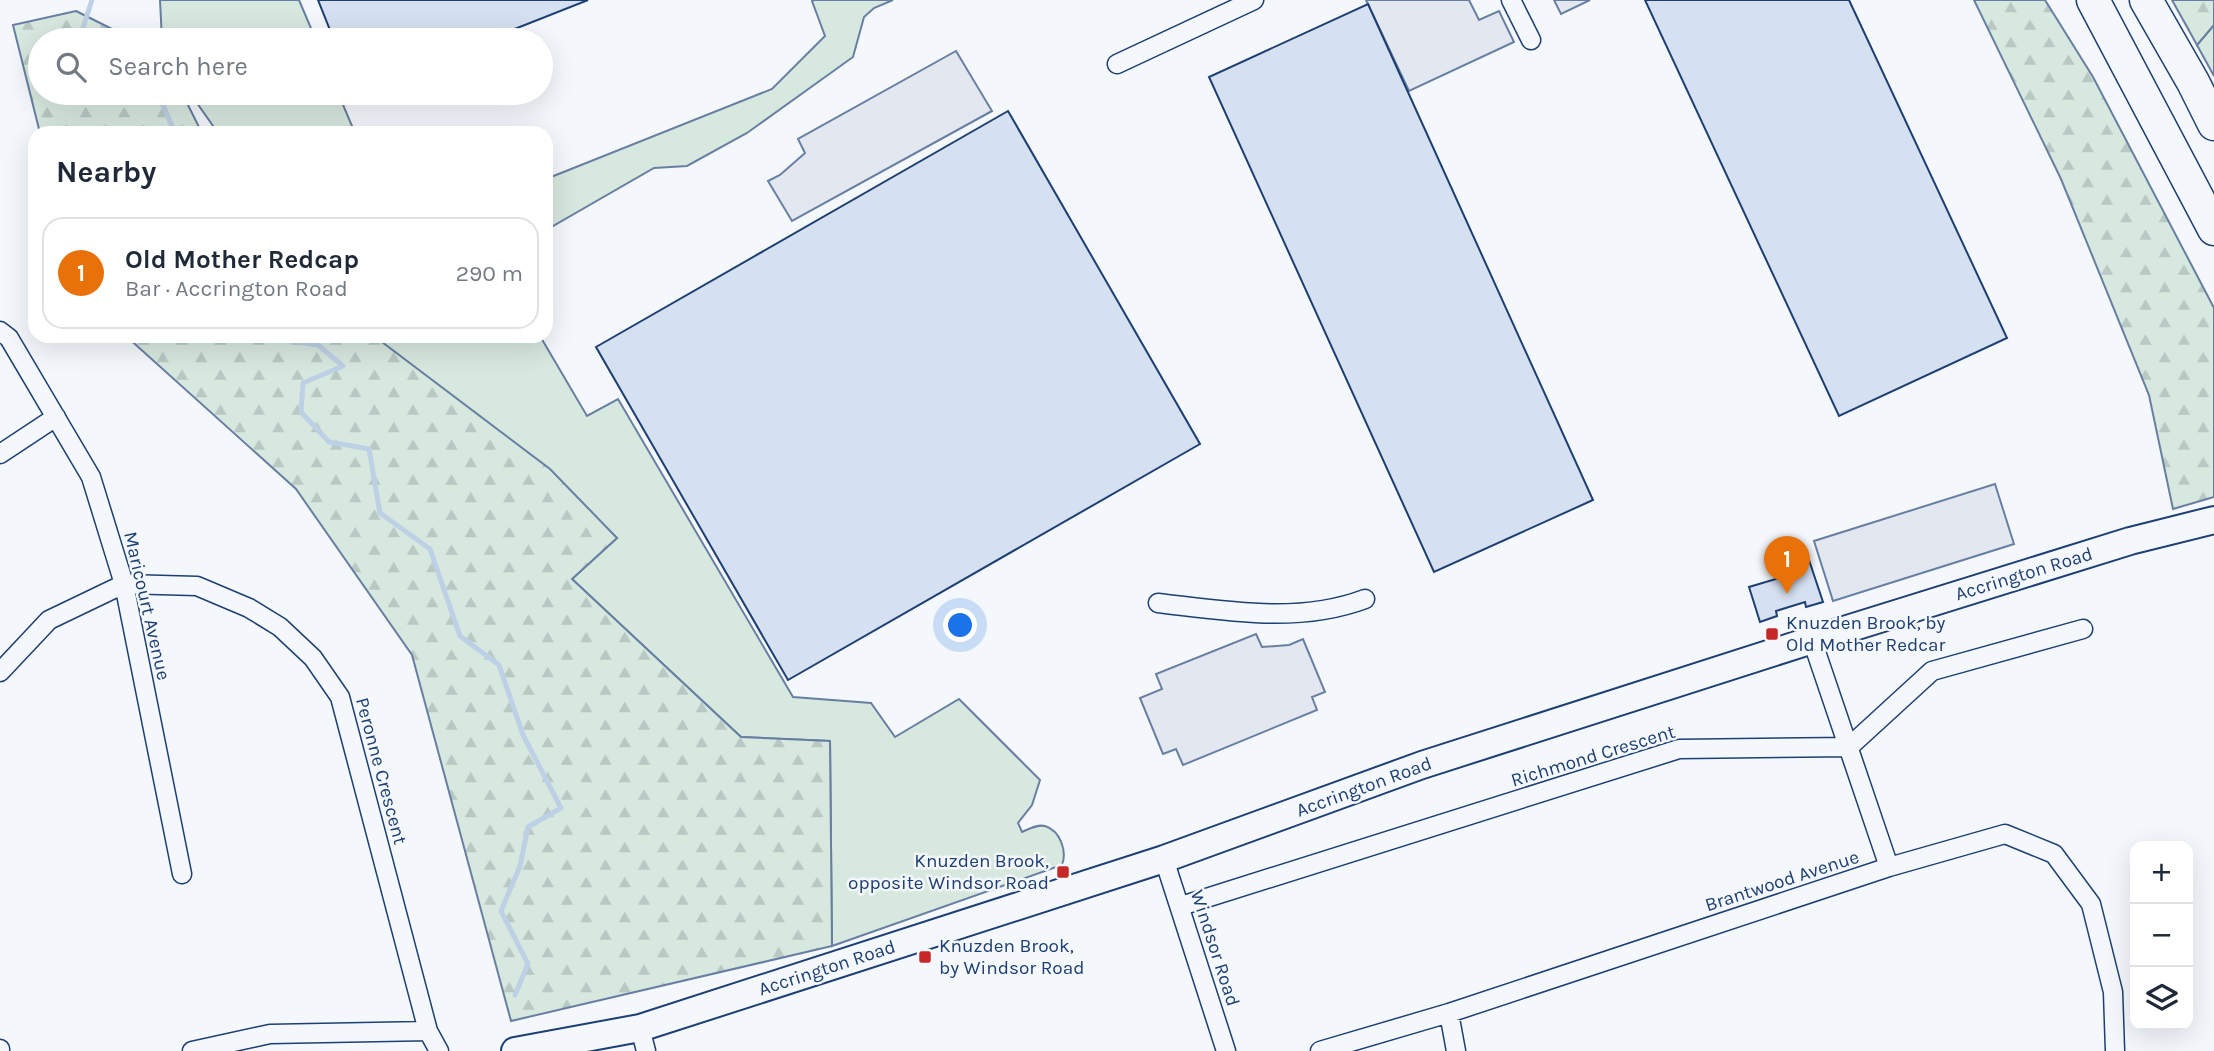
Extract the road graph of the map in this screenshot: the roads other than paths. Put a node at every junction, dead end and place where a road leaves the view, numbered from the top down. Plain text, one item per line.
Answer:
1 (1254, 0) edge
2 (1511, 0) edge
3 (2075, 0) edge
4 (2093, 0) edge
5 (2146, 0) edge
6 (1531, 40) dead end
7 (1117, 64) dead end
8 (2149, 109) junction
9 (2214, 124) edge
10 (2214, 229) edge
11 (0, 331) edge
12 (56, 417) junction
13 (0, 454) edge
14 (2214, 520) edge
15 (124, 584) junction
16 (1365, 599) dead end
17 (1158, 603) dead end
18 (2083, 629) dead end
19 (1812, 640) junction
20 (0, 672) edge
21 (1849, 747) junction
22 (1164, 859) junction
23 (1889, 867) junction
24 (182, 874) dead end
25 (1181, 906) junction
26 (1449, 1013) junction
27 (428, 1031) junction
28 (643, 1040) edge
29 (1223, 1050) edge
30 (192, 1051) edge
31 (439, 1051) edge
32 (515, 1051) edge
33 (1320, 1051) edge
34 (1456, 1051) edge
35 (2115, 1051) edge

1 - 7 street
2 - 6 street
3 - 8 highway
4 - 8 highway
5 - 9 highway
8 - 10 highway
11 - 12 street, Maricourt Avenue
12 - 13 street
12 - 15 street, Maricourt Avenue
14 - 19 main road, Accrington Road
15 - 20 street, Peronne Crescent
15 - 24 street, Maricourt Avenue
15 - 27 street, Peronne Crescent
16 - 17 street
18 - 21 street
19 - 21 street
19 - 22 main road, Accrington Road
21 - 23 street
21 - 25 street, Richmond Crescent
22 - 25 street, Windsor Road
22 - 28 main road, Accrington Road
23 - 26 street, Brantwood Avenue
23 - 35 street, Brantwood Avenue
25 - 29 street, Windsor Road
26 - 33 street, Brantwood Avenue
26 - 34 street
27 - 30 street
27 - 31 street, Peronne Crescent
28 - 32 main road, Accrington Road

